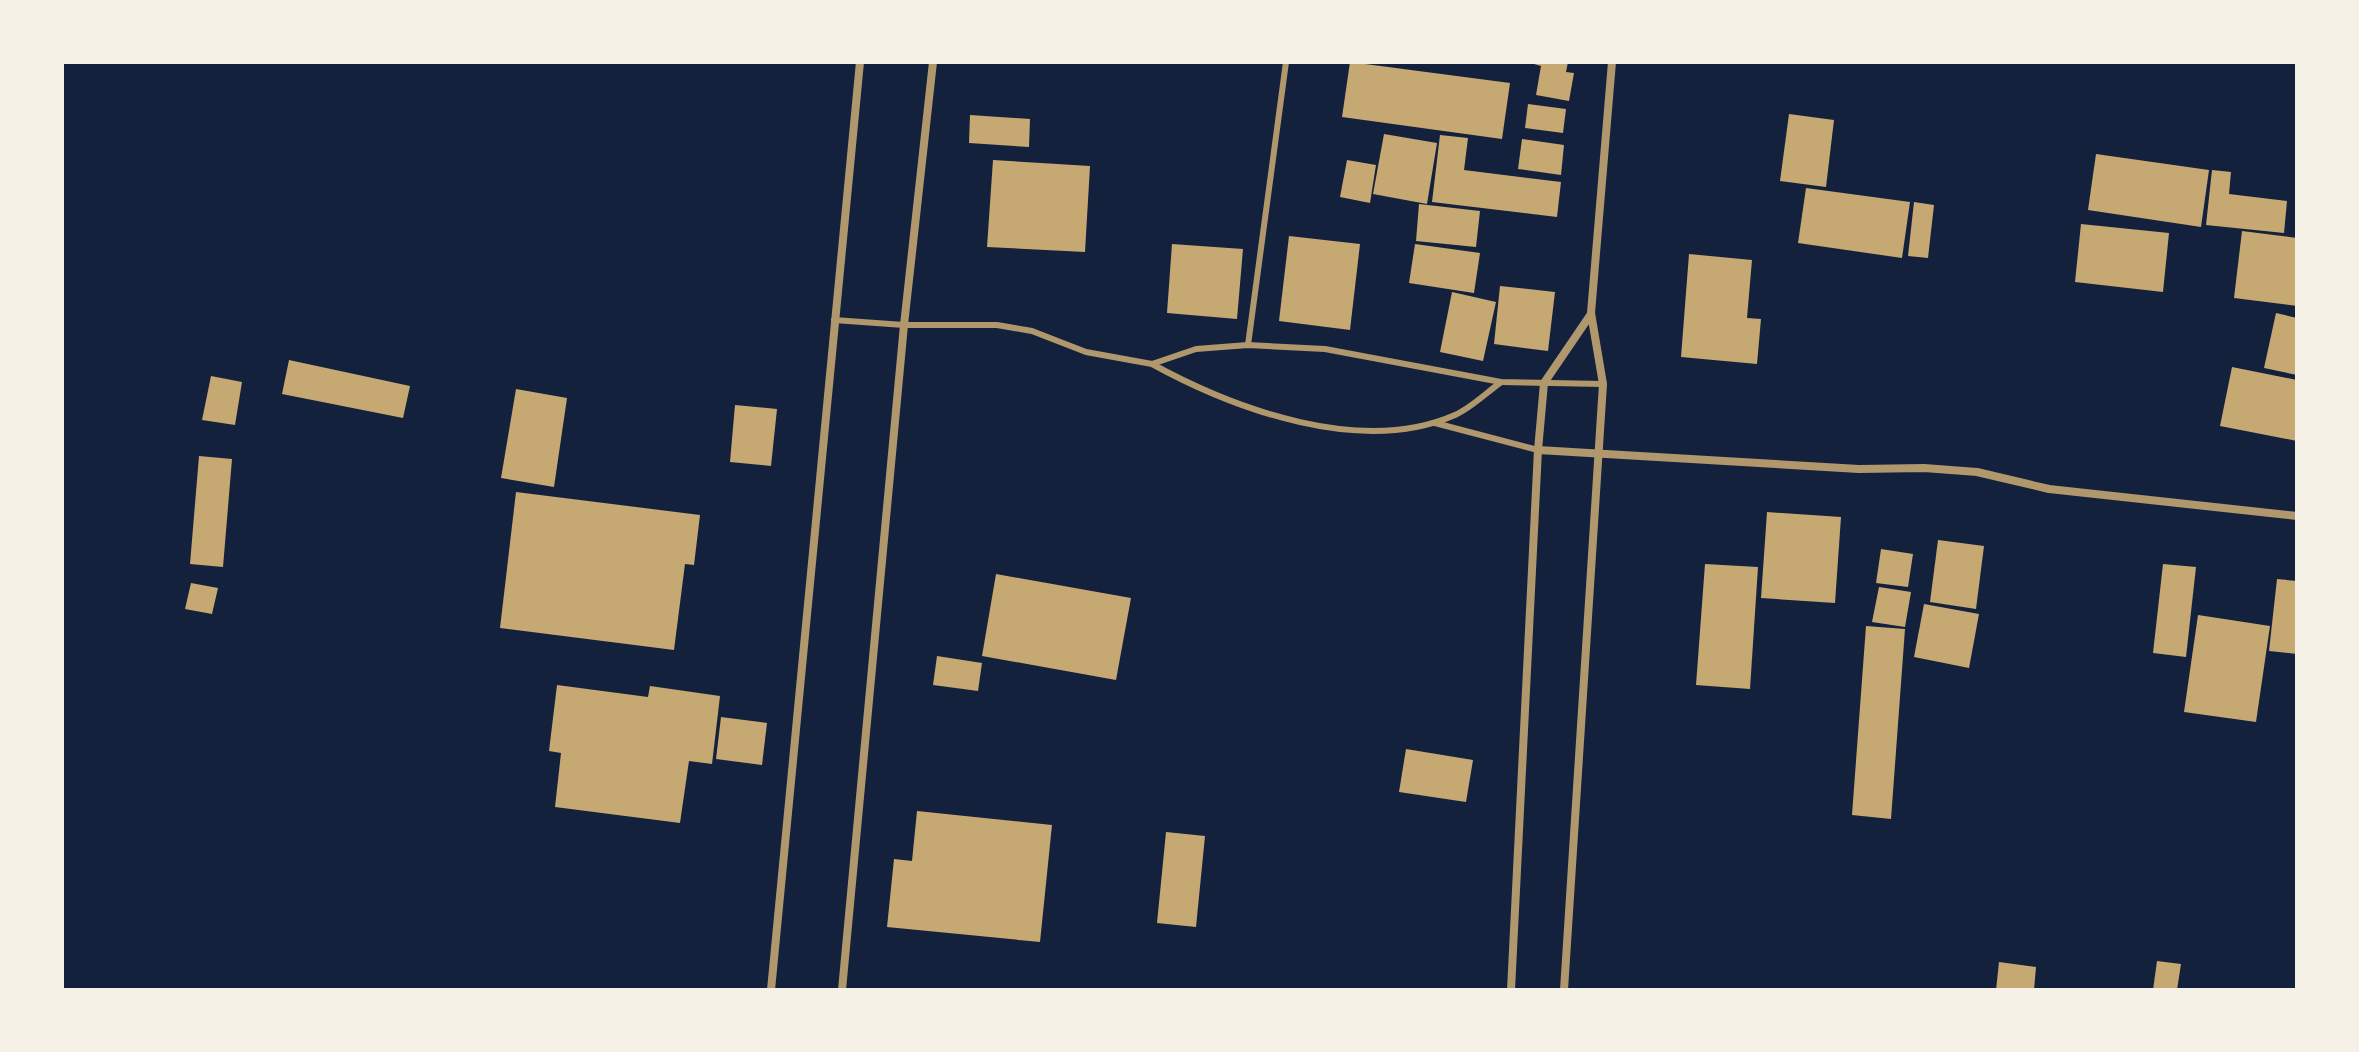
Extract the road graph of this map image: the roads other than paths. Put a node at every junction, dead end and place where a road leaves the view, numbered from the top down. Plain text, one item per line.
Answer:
1 (860, 62) edge
2 (933, 62) edge
3 (1286, 62) edge
4 (1612, 62) edge
5 (1591, 313) junction
6 (834, 320) junction
7 (904, 325) junction
8 (1248, 345) junction
9 (1152, 364) junction
10 (1501, 382) junction
11 (1544, 383) junction
12 (1603, 384) junction
13 (1431, 422) junction
14 (1538, 450) junction
15 (1597, 452) junction
16 (2297, 516) edge
17 (771, 990) edge
18 (842, 990) edge
19 (1511, 990) edge
20 (1564, 990) edge

1 - 6 street
2 - 7 street
3 - 8 lane
4 - 5 street
5 - 11 street
5 - 12 street
6 - 7 lane
6 - 17 street
7 - 9 lane
7 - 18 street
8 - 9 lane
8 - 10 lane
9 - 13 lane
10 - 11 lane
10 - 13 lane
11 - 12 lane
11 - 14 street
12 - 15 street
13 - 14 lane
14 - 15 street
14 - 19 street
15 - 16 street
15 - 20 street

